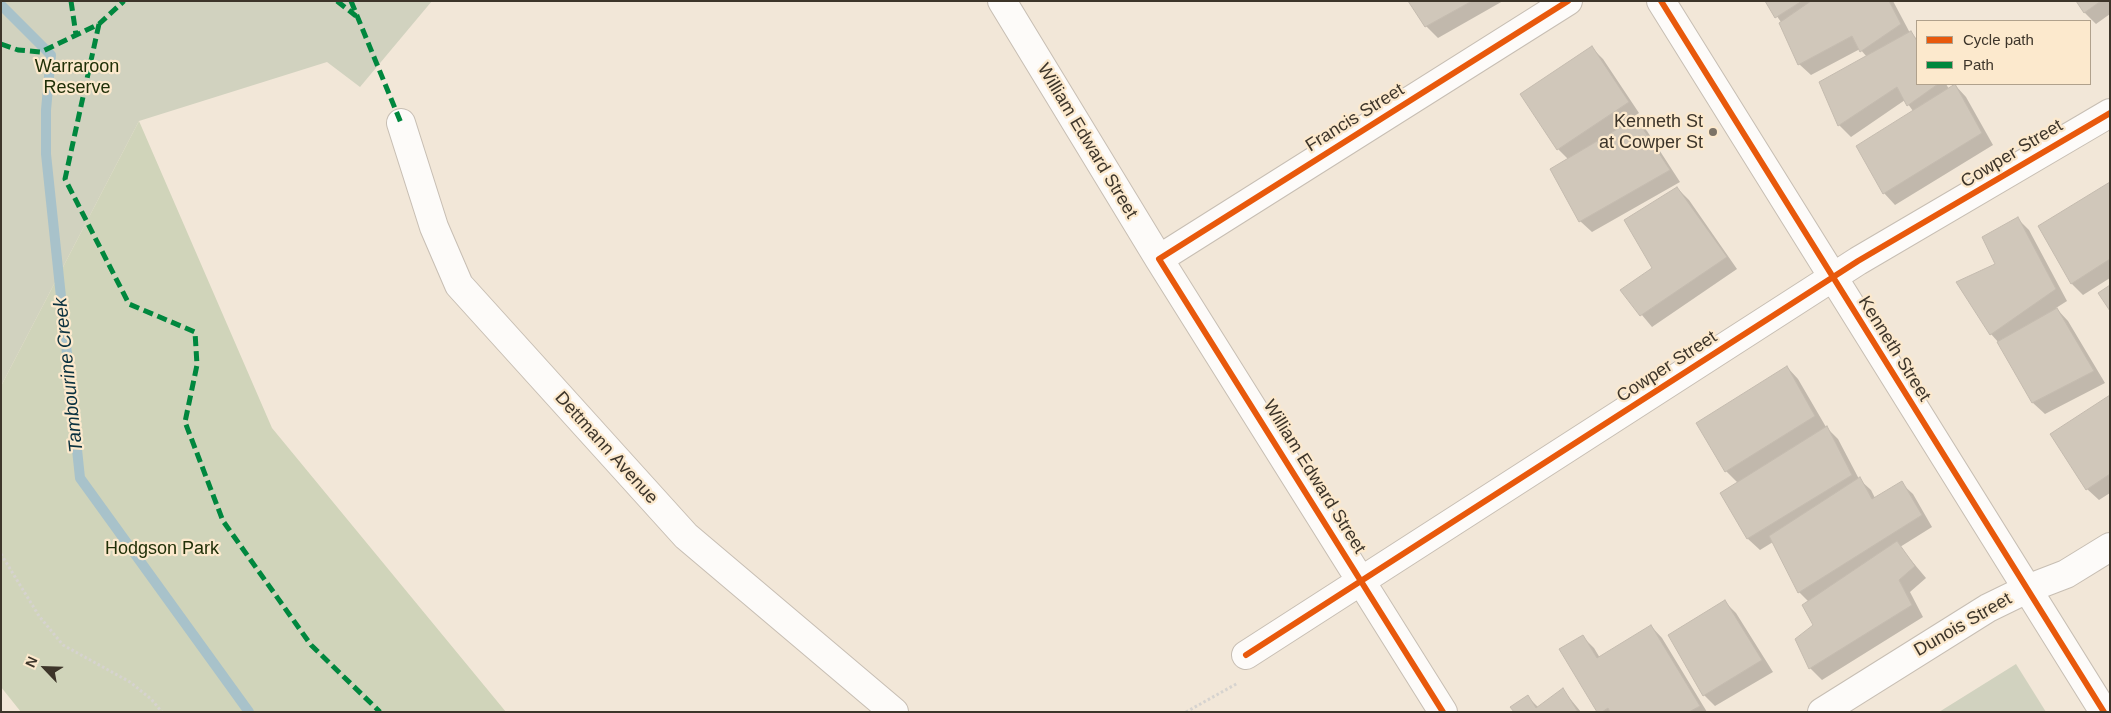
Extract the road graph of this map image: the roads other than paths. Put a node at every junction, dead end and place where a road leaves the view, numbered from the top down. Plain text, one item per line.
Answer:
1 (1002, 1) edge
2 (1568, 1) edge
3 (1661, 1) edge
4 (2110, 113) edge
5 (401, 123) dead end
6 (1159, 259) junction
7 (1832, 278) junction
8 (2110, 547) edge
9 (1361, 580) junction
10 (2027, 588) junction
11 (1246, 666) road end
12 (894, 712) edge
13 (1443, 712) edge
14 (1822, 712) edge
15 (2104, 712) edge

1 - 6 street, William Edward Street
2 - 6 street, Francis Street
3 - 7 street, Kenneth Street
4 - 7 street, Cowper Street
5 - 12 street, Dettmann Avenue
6 - 9 street, William Edward Street
7 - 9 street, Cowper Street
7 - 10 street, Kenneth Street
8 - 10 street, Dunois Street
9 - 11 street, Cowper Street
9 - 13 street, William Edward Street
10 - 14 street, Dunois Street
10 - 15 street, Kenneth Street

